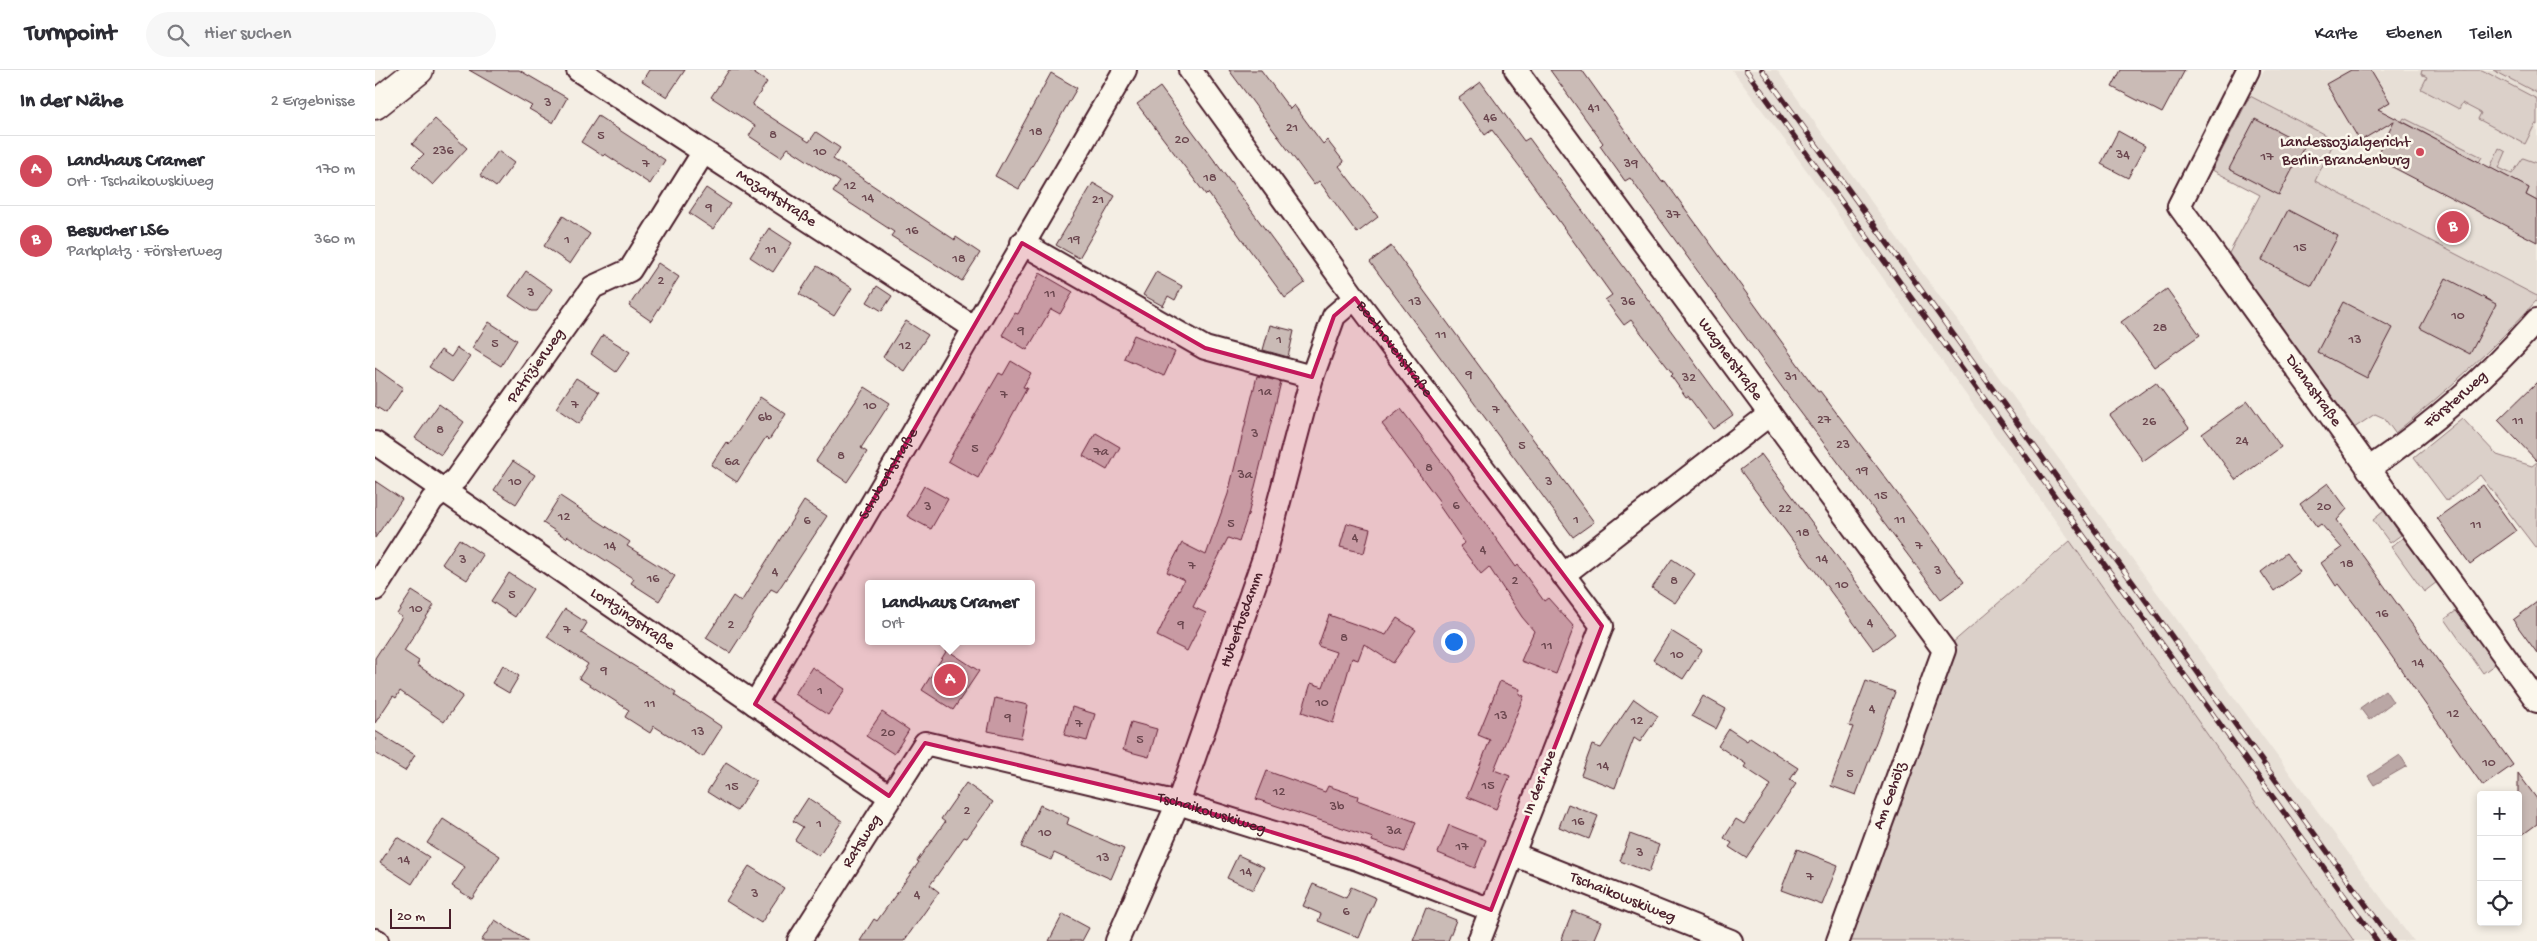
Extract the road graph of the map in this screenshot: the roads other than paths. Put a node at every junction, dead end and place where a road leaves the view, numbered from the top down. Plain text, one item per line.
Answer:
1 (419, 70) edge
2 (578, 70) edge
3 (1125, 70) edge
4 (1190, 70) edge
5 (1516, 70) edge
6 (2248, 70) edge
7 (375, 105) edge
8 (703, 153) junction
9 (1022, 243) junction
10 (1355, 298) junction
11 (2537, 320) edge
12 (973, 327) junction
13 (1312, 377) junction
14 (1770, 414) junction
15 (375, 443) edge
16 (2368, 469) junction
17 (443, 490) junction
18 (1563, 575) junction
19 (375, 589) edge
20 (1602, 626) joint
21 (1944, 650) joint
22 (2537, 701) edge
23 (755, 704) junction
24 (925, 743) joint
25 (889, 796) junction
26 (1178, 803) junction
27 (1513, 854) junction
28 (1491, 910) junction
29 (799, 941) edge
30 (1117, 941) edge
31 (1479, 941) edge
32 (1731, 941) edge
33 (1838, 941) edge

1 - 7 street
2 - 8 street, Mozartstraße
3 - 9 street, Schubertstraße
4 - 10 street, Beethovenstraße
5 - 14 street, Wagnerstraße
6 - 16 street, Dianastraße
8 - 12 street, Mozartstraße
8 - 17 street, Patrizierweg
9 - 12 street, Schubertstraße
9 - 13 street
10 - 13 street, Hubertusdamm
10 - 18 street, Beethovenstraße
11 - 16 street, Försterweg
12 - 23 street, Schubertstraße
13 - 26 street, Hubertusdamm
14 - 18 street
14 - 21 street, Wagnerstraße
15 - 17 street, Lortzingstraße
16 - 22 street, Dianastraße
17 - 19 street, Patrizierweg
17 - 23 street, Lortzingstraße
18 - 20 street, Beethovenstraße
20 - 27 street, In der Aue
21 - 33 street, Am Gehölz
23 - 25 street, Lortzingstraße
24 - 25 street, Ratsweg
24 - 26 street, Tschaikowskiweg
25 - 29 street, Ratsweg
26 - 28 street, Tschaikowskiweg
26 - 30 street, Hubertusdamm
27 - 28 street, In der Aue
27 - 32 street, Tschaikowskiweg
28 - 31 street, In der Aue

